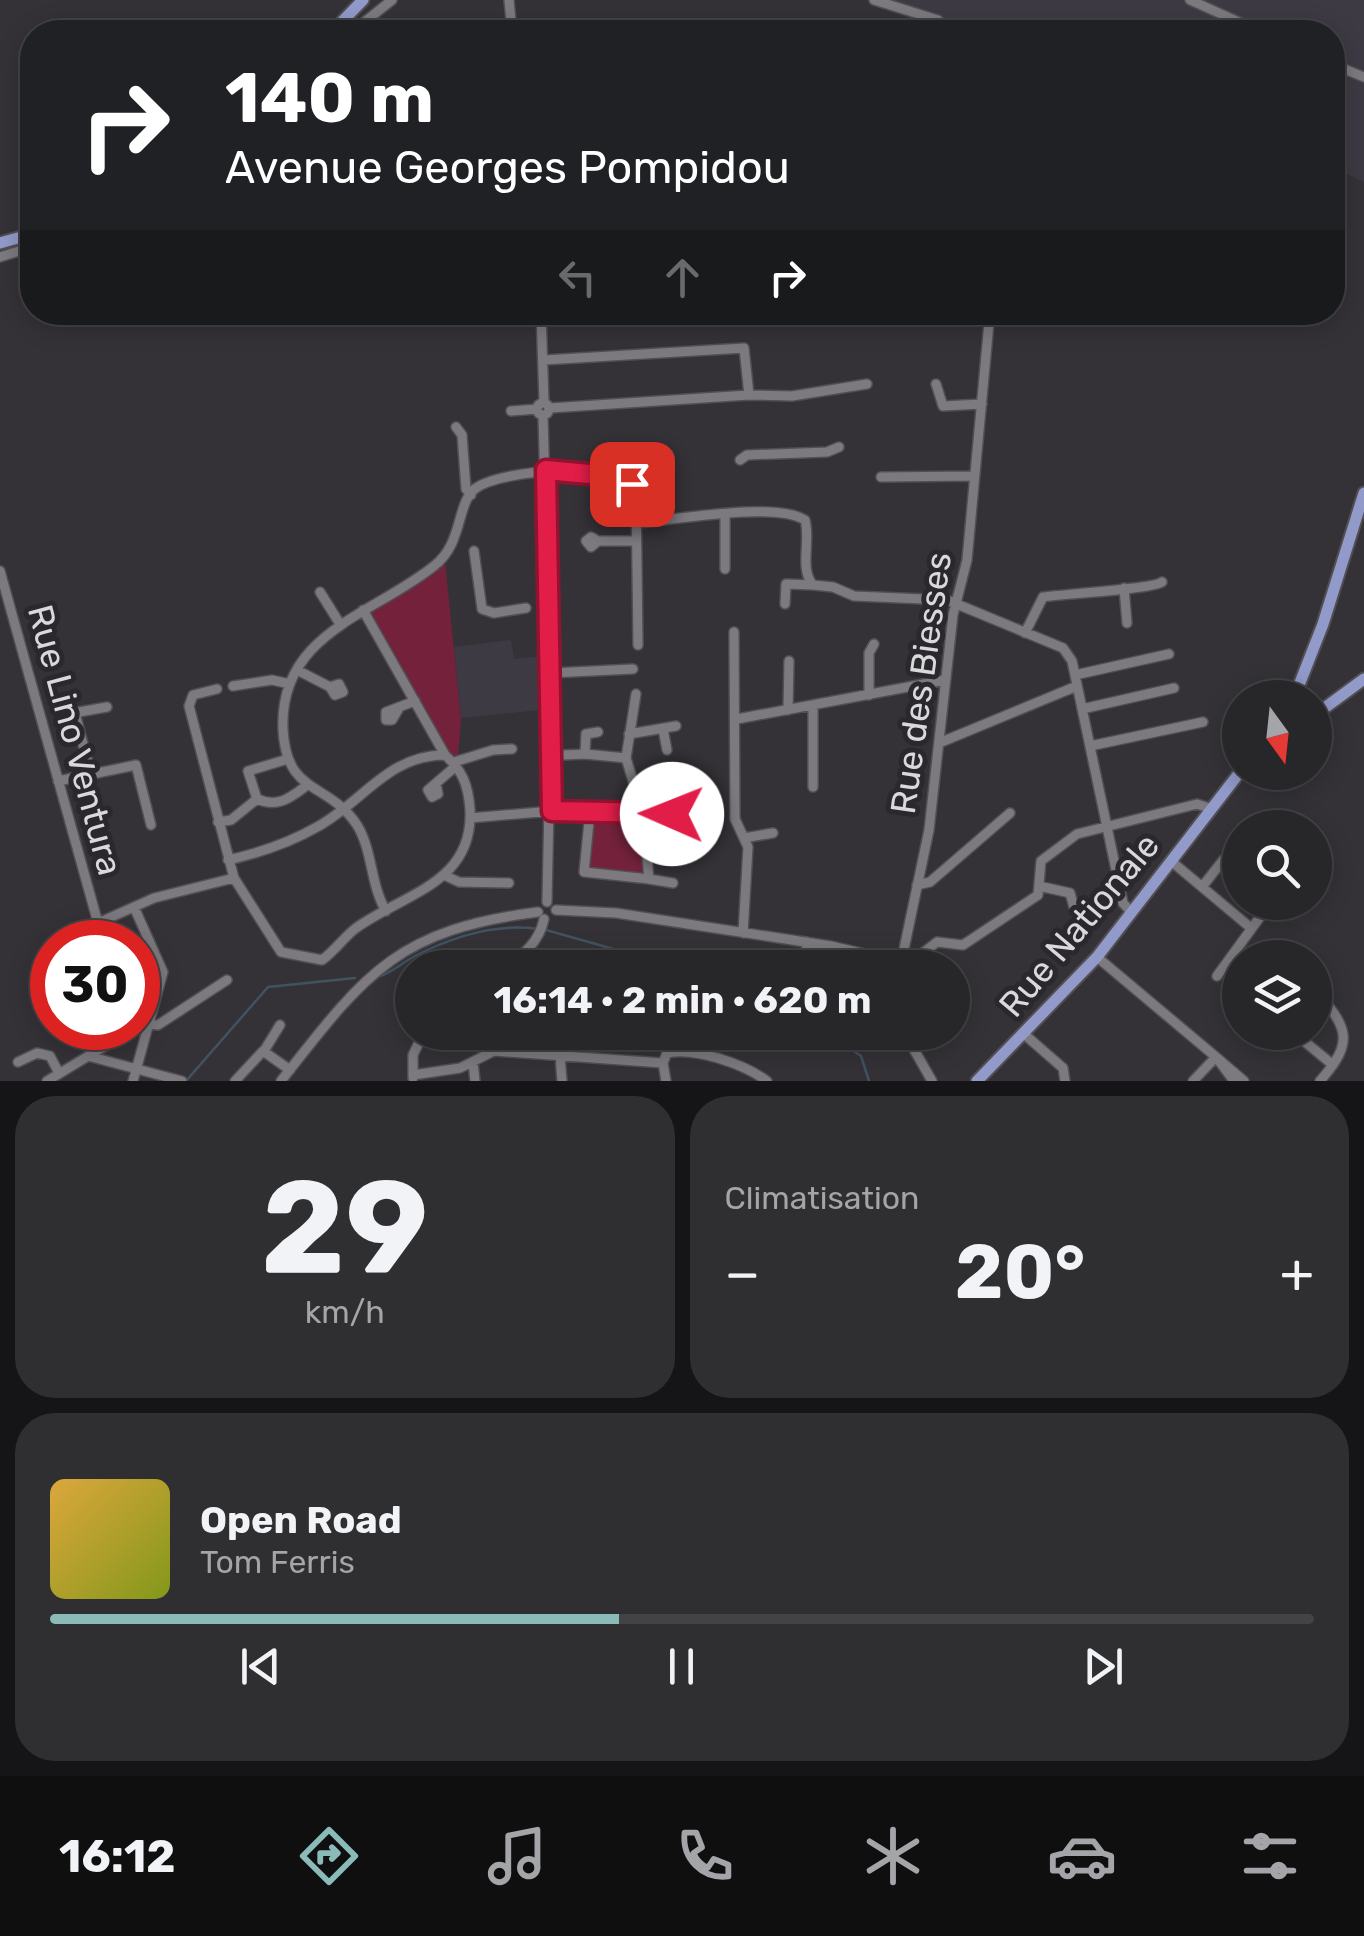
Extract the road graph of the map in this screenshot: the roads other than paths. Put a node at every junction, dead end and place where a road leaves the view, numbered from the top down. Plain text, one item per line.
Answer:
1 (363, 0) edge
2 (392, 0) edge
3 (874, 0) edge
4 (1190, 0) edge
5 (344, 20) edge
6 (367, 20) edge
7 (938, 20) edge
8 (1234, 20) edge
9 (542, 325) edge
10 (990, 325) edge
11 (544, 360) junction
12 (866, 384) dead end
13 (936, 384) dead end
14 (749, 395) junction
15 (982, 404) junction
16 (543, 409) junction
17 (511, 411) dead end
18 (456, 427) dead end
19 (838, 446) dead end
20 (740, 460) dead end
21 (664, 463) dead end
22 (546, 470) junction
23 (974, 476) junction
24 (881, 477) dead end
25 (636, 490) junction
26 (1364, 493) edge
27 (470, 494) junction
28 (725, 516) junction
29 (637, 523) junction
30 (636, 541) junction
31 (598, 542) dead end
32 (474, 550) dead end
33 (725, 569) dead end
34 (0, 571) edge
35 (1162, 582) dead end
36 (813, 585) junction
37 (1124, 588) junction
38 (320, 592) dead end
39 (956, 603) junction
40 (785, 604) dead end
41 (526, 608) dead end
42 (363, 610) junction
43 (1128, 622) dead end
44 (340, 624) junction
45 (734, 632) dead end
46 (1025, 633) junction
47 (874, 644) dead end
48 (638, 645) dead end
49 (1170, 654) dead end
50 (789, 661) dead end
51 (297, 670) junction
52 (633, 670) dead end
53 (551, 672) junction
54 (945, 680) junction
55 (1076, 680) junction
56 (1302, 680) edge
57 (1360, 682) edge
58 (290, 684) junction
59 (234, 686) dead end
60 (330, 686) dead end
61 (1174, 688) dead end
62 (217, 689) dead end
63 (636, 694) dead end
64 (868, 694) junction
65 (415, 700) junction
66 (1332, 705) edge
67 (813, 706) junction
68 (106, 707) dead end
69 (1082, 709) junction
70 (398, 710) dead end
71 (788, 710) junction
72 (737, 719) junction
73 (1203, 722) dead end
74 (676, 726) dead end
75 (663, 729) junction
76 (598, 732) dead end
77 (629, 734) junction
78 (940, 743) junction
79 (1090, 746) junction
80 (512, 750) dead end
81 (668, 750) dead end
82 (585, 754) junction
83 (564, 756) dead end
84 (626, 758) junction
85 (288, 759) junction
86 (452, 761) junction
87 (90, 771) junction
88 (58, 780) junction
89 (436, 784) dead end
90 (306, 786) junction
91 (813, 787) dead end
92 (1228, 790) edge
93 (257, 799) junction
94 (1215, 805) junction
95 (344, 807) junction
96 (552, 811) junction
97 (590, 812) junction
98 (660, 813) dead end
99 (1010, 813) dead end
100 (643, 814) junction
101 (470, 818) junction
102 (218, 822) junction
103 (152, 825) dead end
104 (1107, 826) junction
105 (773, 833) dead end
106 (744, 838) junction
107 (228, 860) junction
108 (1171, 862) junction
109 (1222, 862) edge
110 (446, 876) junction
111 (234, 878) junction
112 (649, 879) junction
113 (509, 882) dead end
114 (673, 882) dead end
115 (917, 884) junction
116 (1039, 886) junction
117 (1202, 887) junction
118 (547, 902) junction
119 (1074, 906) dead end
120 (134, 907) junction
121 (556, 910) junction
122 (386, 911) junction
123 (1132, 913) junction
124 (97, 920) edge
125 (105, 920) edge
126 (140, 920) edge
127 (1257, 920) edge
128 (541, 922) junction
129 (1251, 928) junction
130 (743, 932) junction
131 (807, 942) junction
132 (527, 950) edge
133 (806, 950) edge
134 (839, 950) edge
135 (903, 950) edge
136 (927, 950) edge
137 (1097, 957) junction
138 (1217, 976) dead end
139 (227, 980) dead end
140 (1332, 1013) edge
141 (160, 1024) edge
142 (280, 1025) dead end
143 (1024, 1034) junction
144 (98, 1050) edge
145 (141, 1050) edge
146 (416, 1050) edge
147 (914, 1050) edge
148 (1315, 1050) edge
149 (264, 1051) junction
150 (88, 1056) junction
151 (560, 1056) junction
152 (1216, 1057) junction
153 (18, 1062) dead end
154 (473, 1062) junction
155 (663, 1064) junction
156 (1333, 1065) junction
157 (136, 1069) junction
158 (290, 1070) junction
159 (60, 1073) junction
160 (413, 1078) edge
161 (1240, 1079) edge
162 (47, 1081) edge
163 (133, 1081) edge
164 (181, 1081) edge
165 (234, 1081) edge
166 (281, 1081) edge
167 (475, 1081) edge
168 (562, 1081) edge
169 (666, 1081) edge
170 (766, 1081) edge
171 (932, 1081) edge
172 (978, 1081) edge
173 (1066, 1081) edge
174 (1193, 1081) edge
175 (1320, 1081) edge

1 - 5 main road
2 - 6 street
3 - 7 street
4 - 8 street
9 - 11 street
10 - 15 street, Rue des Biesses
11 - 14 street
11 - 16 street
12 - 14 street
13 - 15 street
14 - 16 street
15 - 23 street, Rue des Biesses
16 - 17 street
16 - 22 street
18 - 27 street
19 - 20 street
21 - 25 street
22 - 25 street
22 - 27 street
22 - 53 street
23 - 24 street
23 - 39 street, Rue des Biesses
25 - 29 street
26 - 56 main road
27 - 42 street
28 - 29 street
28 - 33 street
28 - 36 street
29 - 30 street
30 - 31 street
30 - 48 street
32 - 41 street
34 - 88 street, Rue Lino Ventura
35 - 37 street
36 - 39 street
36 - 40 street
37 - 43 street
37 - 46 street
38 - 44 street
39 - 46 street
39 - 54 street, Rue des Biesses
42 - 44 street
42 - 65 street
44 - 51 street
45 - 72 street
46 - 55 street
47 - 64 street
49 - 55 street
50 - 71 street
51 - 58 street
51 - 60 street
52 - 53 street
53 - 96 street
54 - 64 street
54 - 78 street, Rue des Biesses
55 - 69 street
55 - 78 street
57 - 66 main road
58 - 59 street
58 - 85 street
61 - 69 street
62 - 102 street
63 - 77 street
64 - 67 street
65 - 70 street
65 - 86 street
67 - 71 street
67 - 91 street
68 - 87 street
69 - 79 street
71 - 72 street
72 - 106 street
73 - 79 street
74 - 75 street
75 - 77 street
75 - 81 street
76 - 82 street
77 - 84 street
78 - 115 street, Rue des Biesses
79 - 104 street
80 - 86 street
82 - 83 street
82 - 84 street
84 - 100 street
85 - 90 street
85 - 93 street
86 - 89 street
86 - 95 street
86 - 101 street
87 - 88 street
87 - 103 street
88 - 124 street, Rue Lino Ventura
90 - 93 street
90 - 95 street
92 - 94 main road, Rue Nationale
93 - 102 street
94 - 104 street
94 - 108 main road, Rue Nationale
95 - 107 street
95 - 122 street
96 - 97 street
96 - 101 street
96 - 118 street
97 - 100 street
97 - 112 street
98 - 100 street
99 - 115 street
100 - 112 street
101 - 110 street
102 - 107 street
104 - 116 street
104 - 123 street
105 - 106 street
106 - 130 street
107 - 111 street
108 - 117 street
108 - 123 main road, Rue Nationale
109 - 117 street
110 - 113 street
110 - 122 street
111 - 120 street
111 - 122 street
112 - 114 street
115 - 135 street, Rue des Biesses
116 - 119 street
116 - 136 street
117 - 129 street
118 - 121 street
118 - 128 street
120 - 125 street
120 - 126 street
121 - 128 street
121 - 130 street
123 - 137 main road, Rue Nationale
127 - 129 street
128 - 132 street
128 - 158 street
129 - 138 street
130 - 131 street
131 - 133 street
131 - 134 street
137 - 143 main road, Rue Nationale
137 - 152 street
139 - 141 street
140 - 156 street
142 - 149 street
143 - 172 main road, Rue Nationale
143 - 173 street
144 - 150 street
145 - 157 street
146 - 160 street
147 - 171 street
148 - 156 street
149 - 158 street
149 - 165 street
150 - 157 street
150 - 159 street
151 - 154 street
151 - 155 street
151 - 168 street
152 - 161 street
152 - 174 street
153 - 159 street
154 - 160 street
154 - 167 street
155 - 169 street
155 - 170 street
156 - 175 street
157 - 163 street
157 - 164 street
158 - 166 street
159 - 162 street

